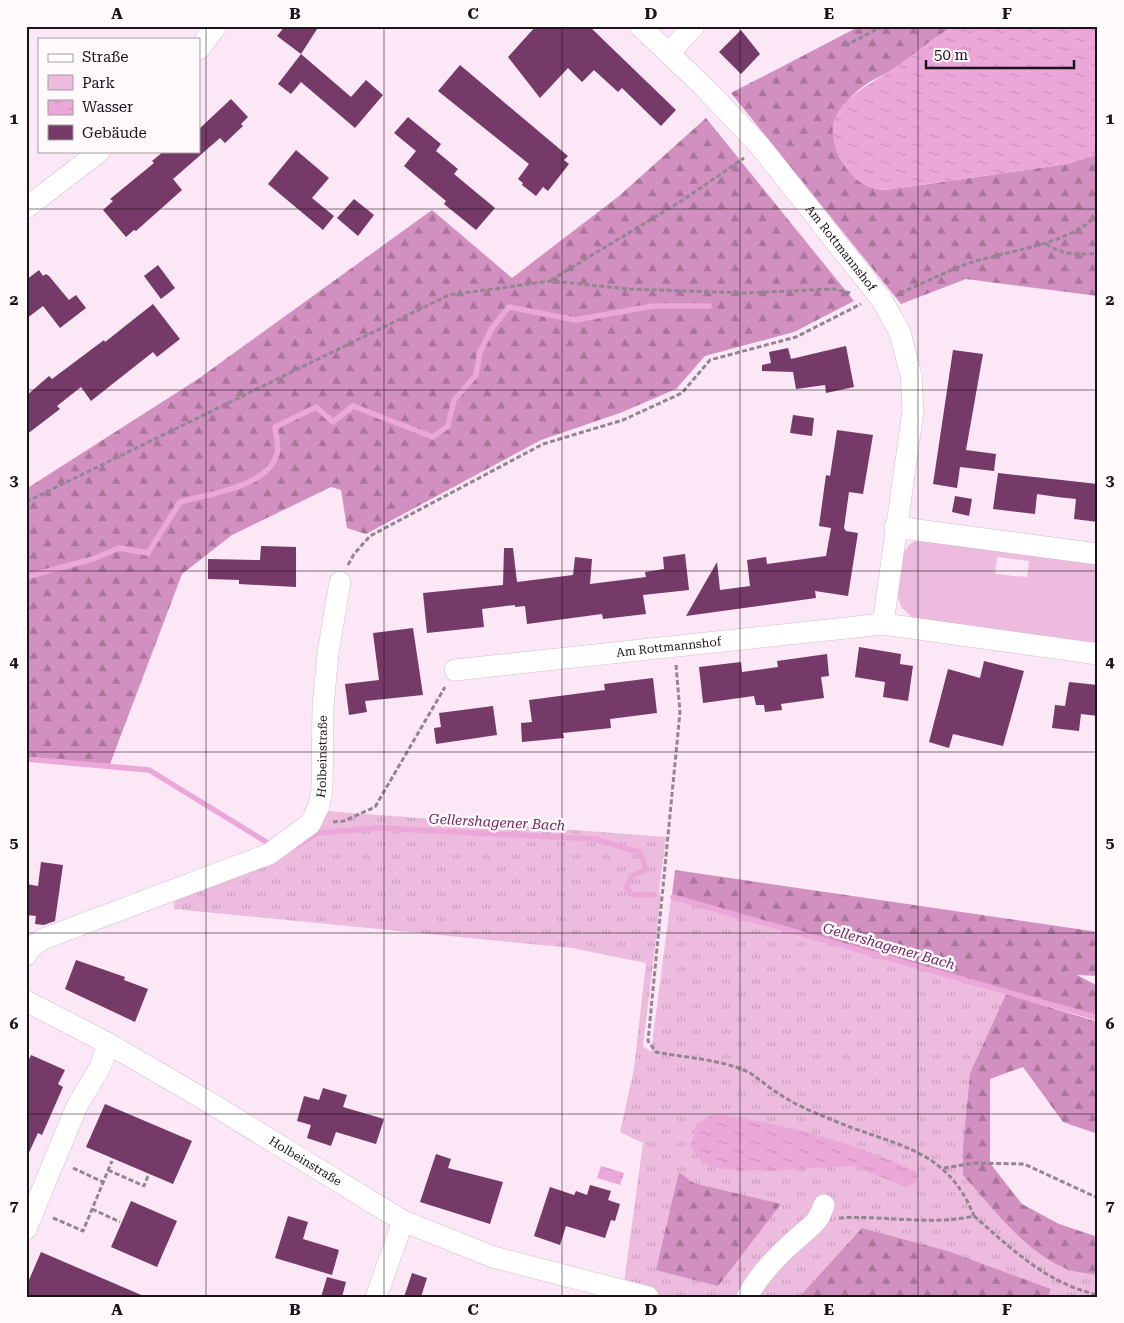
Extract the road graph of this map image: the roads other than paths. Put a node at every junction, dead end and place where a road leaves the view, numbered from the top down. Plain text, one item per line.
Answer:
1 (216, 26) edge
2 (640, 26) edge
3 (694, 26) edge
4 (200, 48) edge
5 (669, 53) junction
6 (99, 152) edge
7 (26, 208) edge
8 (895, 527) junction
9 (1098, 554) edge
10 (340, 582) road end
11 (883, 624) junction
12 (1098, 654) edge
13 (455, 670) road end
14 (26, 955) edge
15 (26, 1001) edge
16 (109, 1044) junction
17 (821, 1214) road end
18 (30, 1219) edge
19 (403, 1221) junction
20 (376, 1297) edge
21 (648, 1297) edge
22 (747, 1297) edge

1 - 4 street
2 - 5 street, Am Rottmannshof
3 - 5 street
5 - 8 street, Am Rottmannshof
6 - 7 street
8 - 9 street
8 - 11 street, Am Rottmannshof
10 - 14 street, Holbeinstraße
11 - 12 street, Am Rottmannshof
11 - 13 street, Am Rottmannshof
15 - 16 street, Holbeinstraße
16 - 18 street
16 - 19 street, Holbeinstraße
17 - 22 street
19 - 20 street
19 - 21 street, Holbeinstraße

